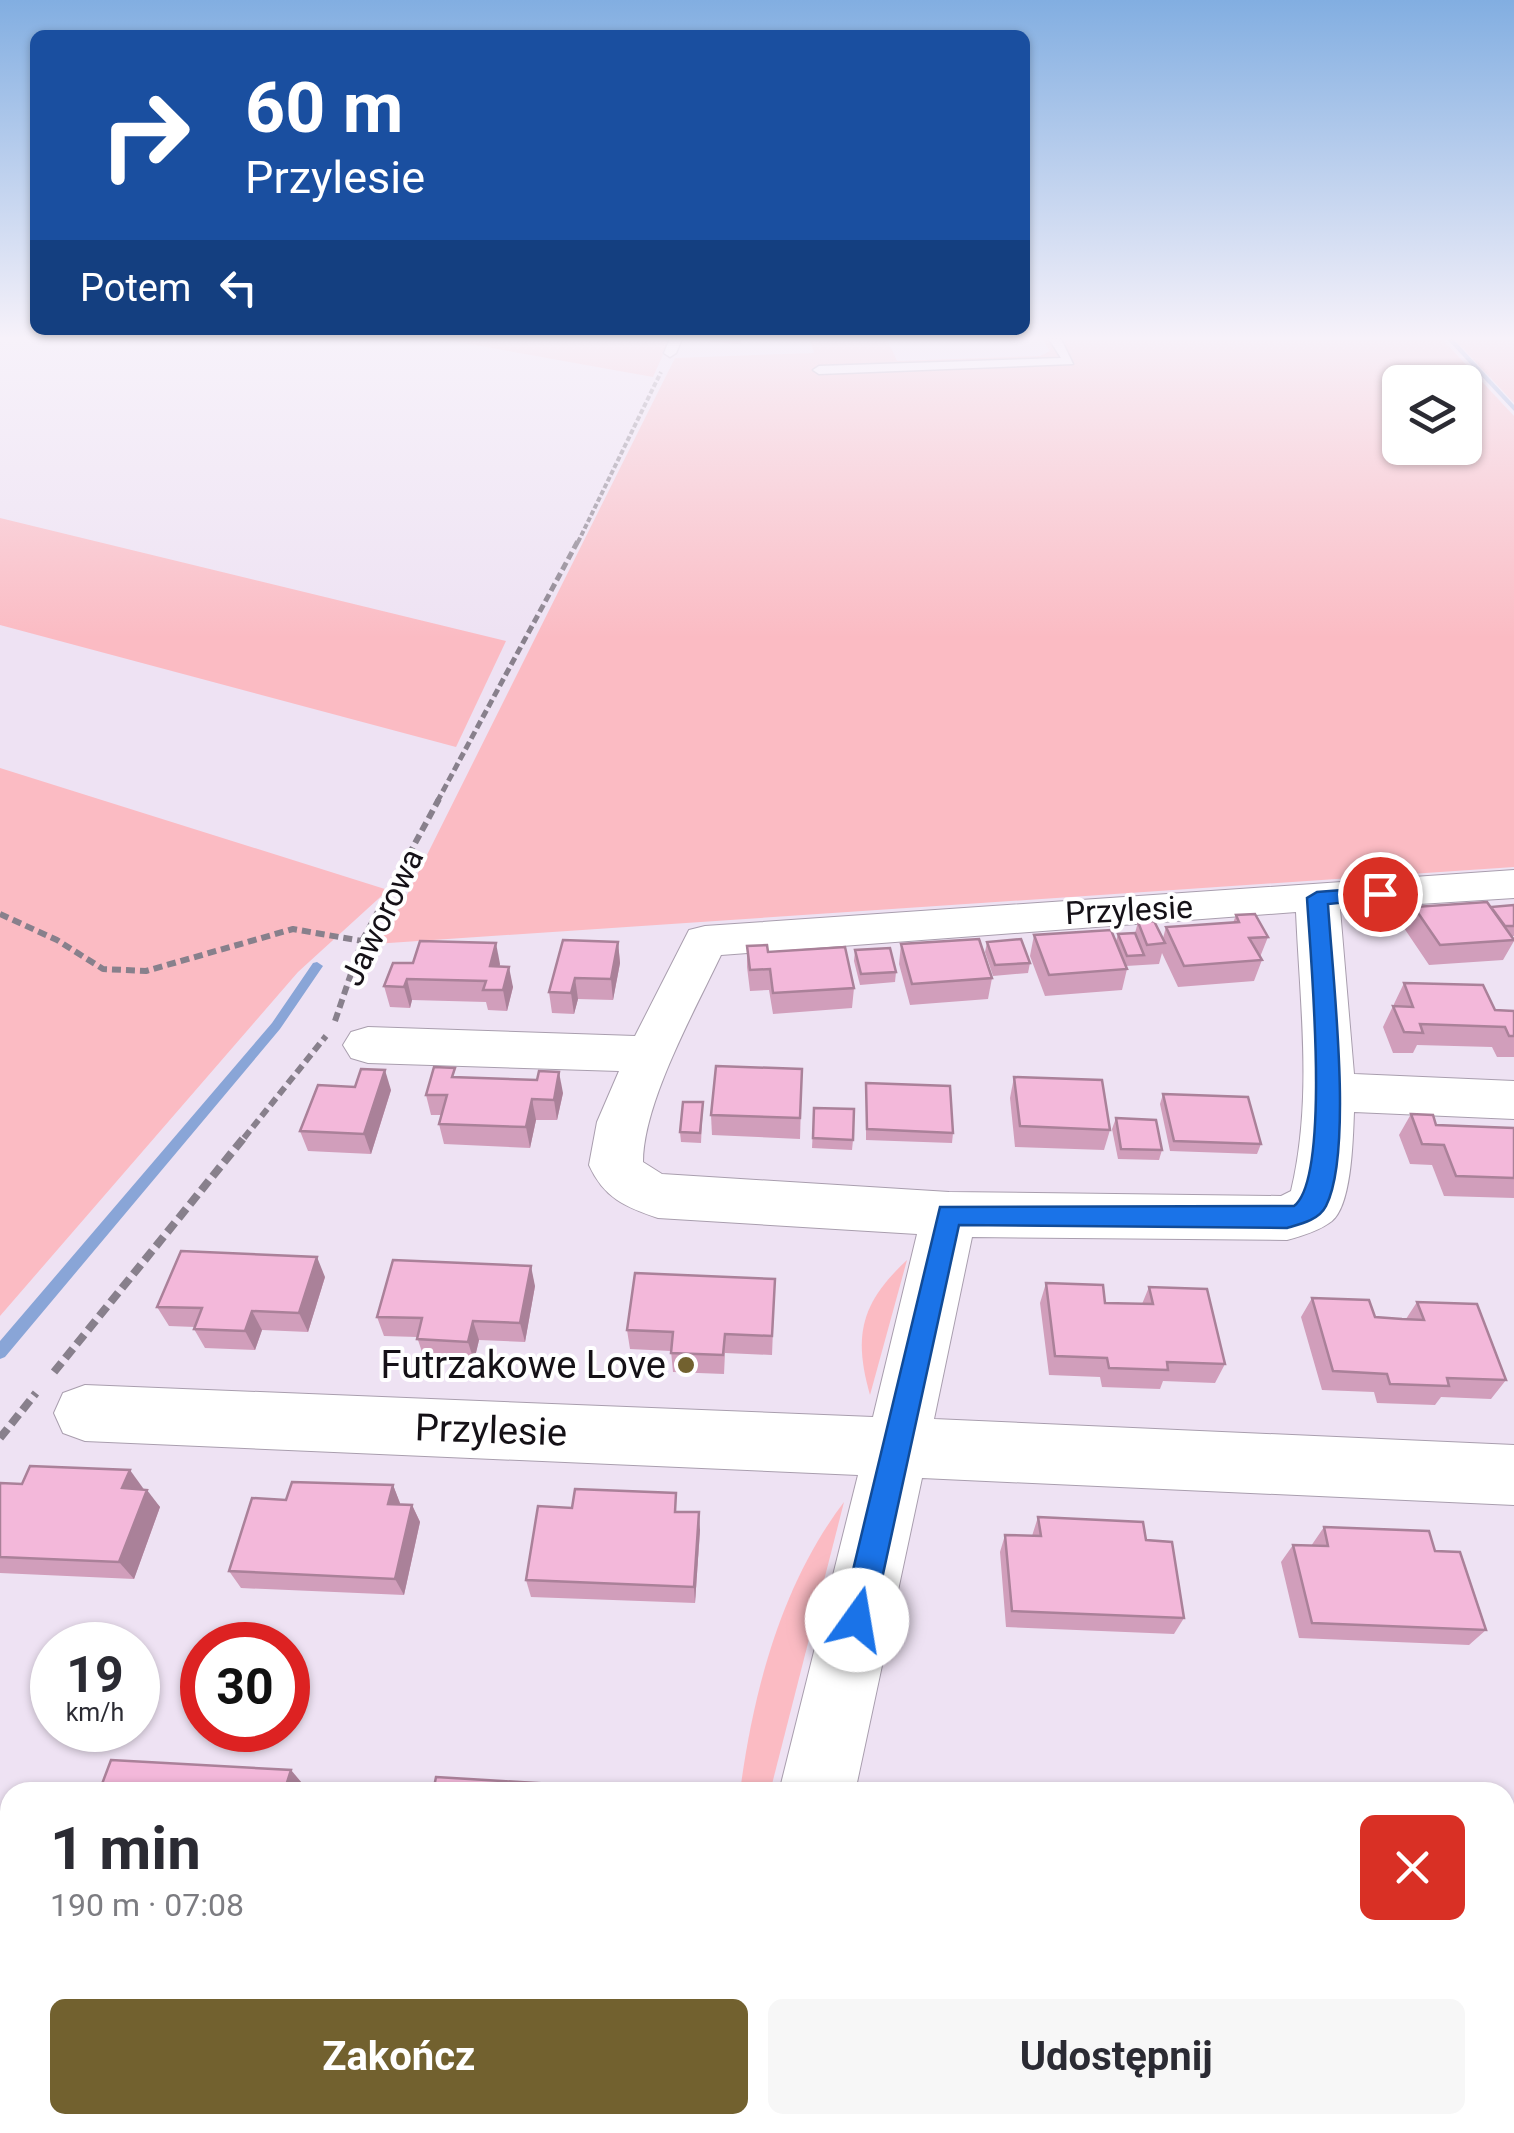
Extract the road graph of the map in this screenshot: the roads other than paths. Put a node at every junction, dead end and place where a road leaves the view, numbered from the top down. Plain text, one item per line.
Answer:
1 (1514, 884) edge
2 (1317, 898) junction
3 (368, 1045) dead end
4 (652, 1054) junction
5 (1327, 1092) junction
6 (1514, 1100) edge
7 (949, 1214) junction
8 (58, 1394) road end
9 (897, 1447) junction
10 (1514, 1475) edge
11 (819, 1782) edge

1 - 2 street, Przylesie
2 - 4 street, Przylesie
2 - 5 street, Przylesie
3 - 4 street
4 - 7 street, Przylesie
5 - 6 street
5 - 7 street, Przylesie
7 - 9 street
8 - 9 street, Przylesie
9 - 10 street, Przylesie
9 - 11 street

